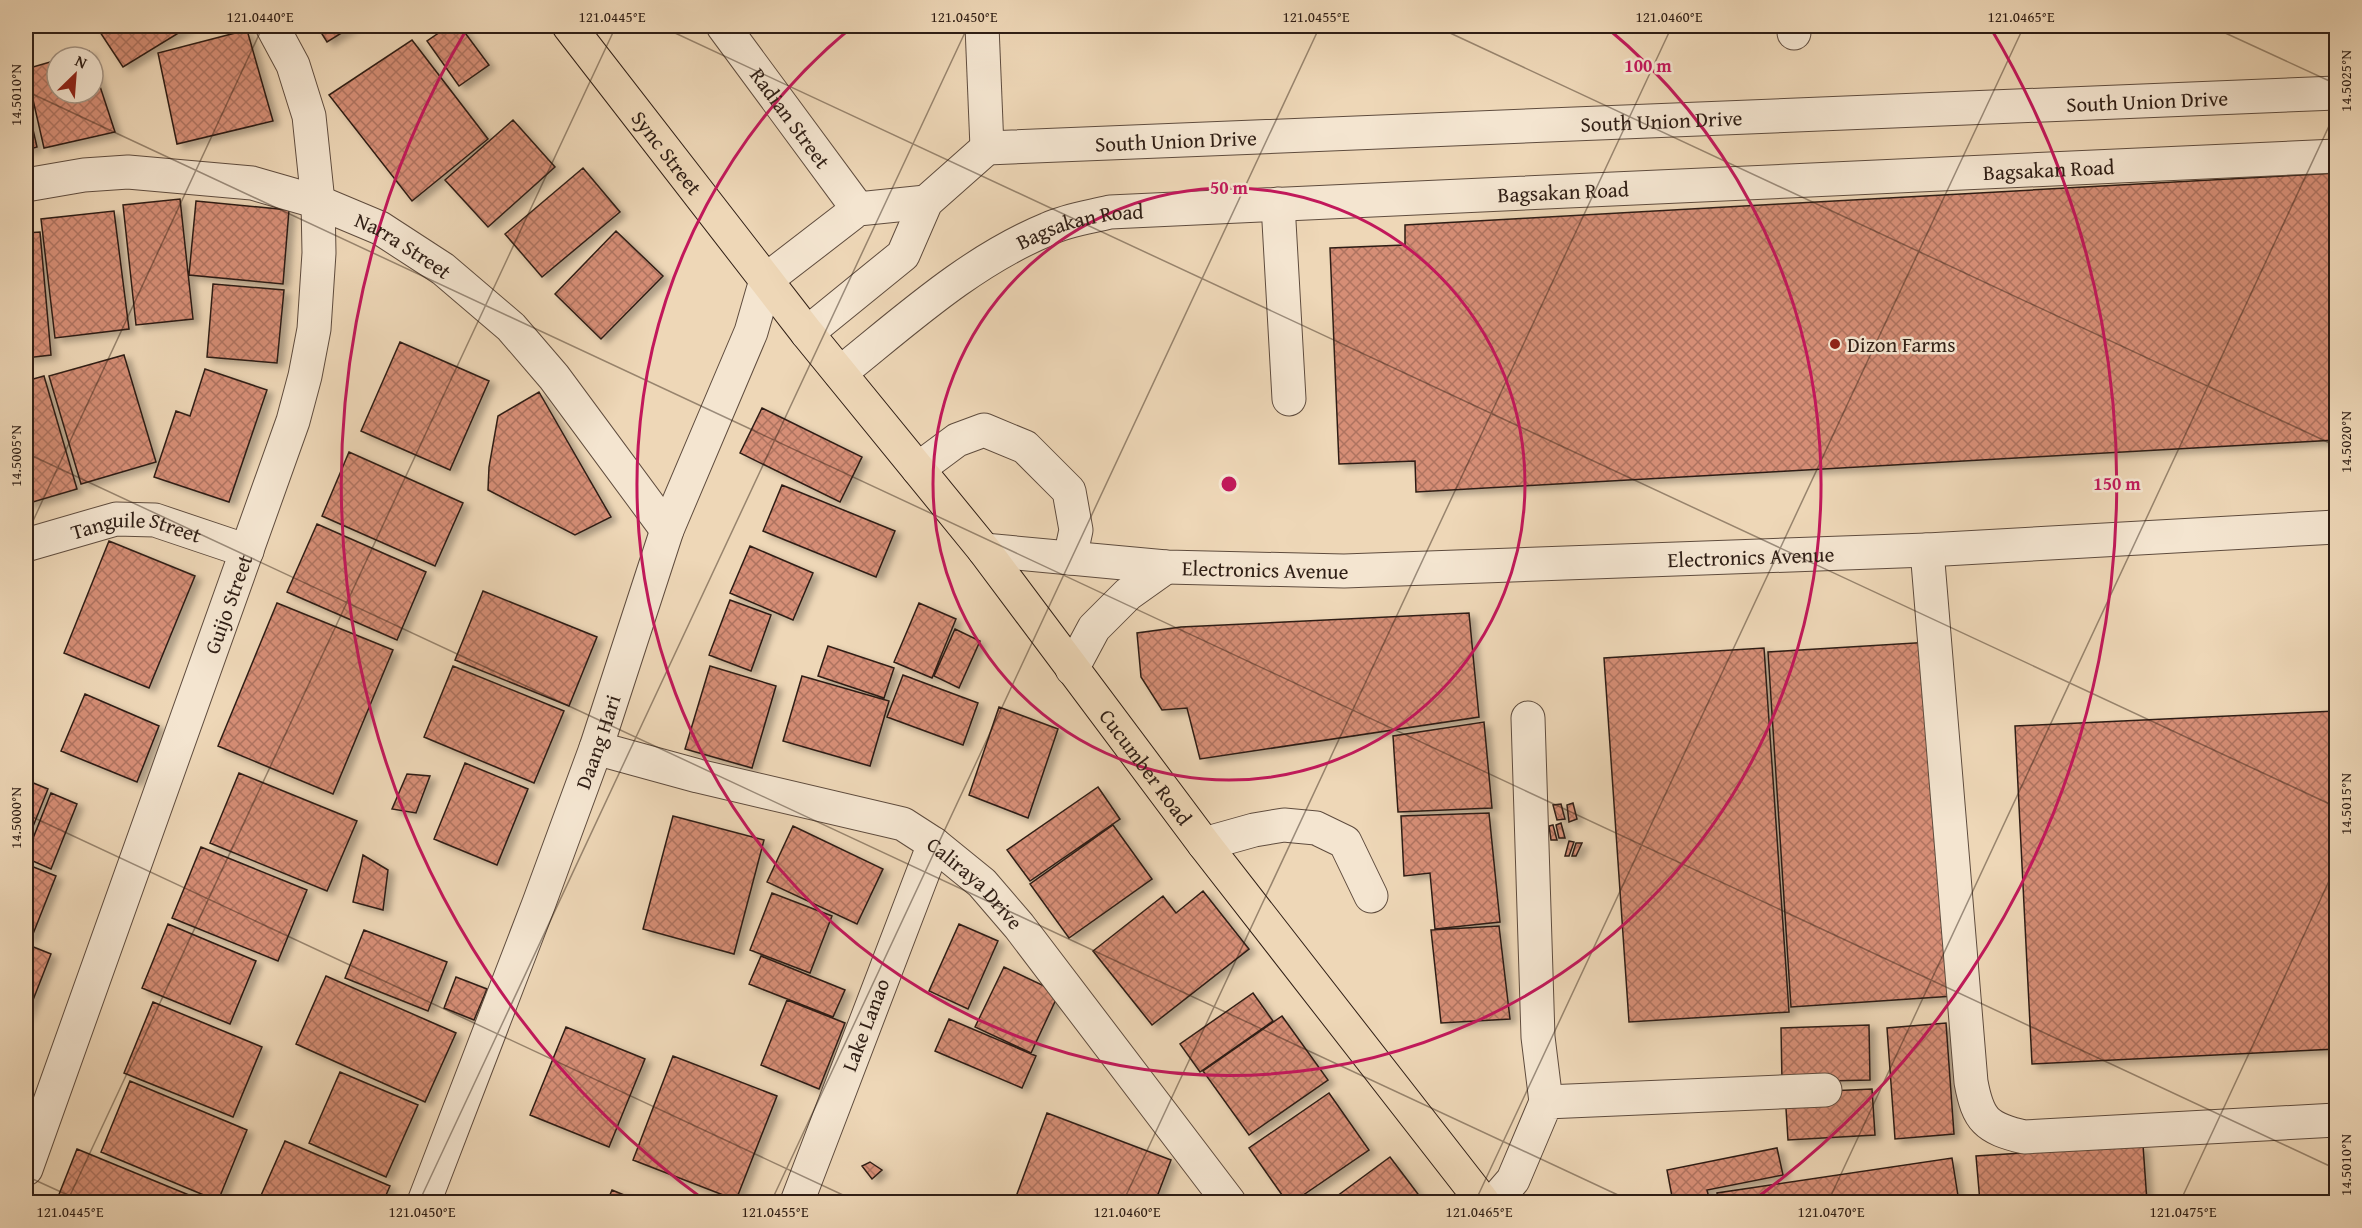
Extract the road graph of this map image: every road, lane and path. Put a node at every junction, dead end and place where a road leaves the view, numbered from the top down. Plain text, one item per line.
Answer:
1 (272, 26) edge
2 (569, 26) edge
3 (723, 26) edge
4 (982, 26) edge
5 (2337, 93) edge
6 (987, 148) junction
7 (2337, 156) edge
8 (26, 185) edge
9 (318, 202) junction
10 (926, 202) junction
11 (1278, 204) junction
12 (858, 208) junction
13 (766, 280) junction
14 (807, 333) junction
15 (840, 373) junction
16 (1289, 399) dead end
17 (918, 469) junction
18 (2337, 527) edge
19 (667, 531) junction
20 (26, 545) edge
21 (984, 550) junction
22 (1927, 550) junction
23 (247, 551) junction
24 (1070, 558) junction
25 (1166, 567) junction
26 (1072, 669) junction
27 (1528, 718) dead end
28 (596, 748) junction
29 (934, 844) junction
30 (1204, 844) junction
31 (1371, 896) dead end
32 (1825, 1090) dead end
33 (1546, 1102) junction
34 (2337, 1120) edge
35 (26, 1168) edge
36 (424, 1203) edge
37 (797, 1203) edge
38 (1229, 1203) edge
39 (1483, 1203) edge
40 (1494, 1203) edge

1 - 9 street, Guijo Street
2 - 13 main road, Sync Street
3 - 12 street, Radian Street
4 - 6 street
5 - 6 street, South Union Drive
6 - 10 street
7 - 11 street, Bagsakan Road
8 - 9 street, Narra Street
9 - 19 street, Narra Street
9 - 23 street, Guijo Street
10 - 12 street
10 - 14 street
11 - 15 street, Bagsakan Road
11 - 16 street
12 - 13 street
13 - 14 main road, Sync Street
13 - 19 street, Daang Hari
14 - 15 main road, Cucumber Road
15 - 17 main road, Cucumber Road
17 - 21 main road, Cucumber Road
17 - 24 street
18 - 22 street, Electronics Avenue
19 - 28 street, Daang Hari
20 - 23 street, Tanguile Street
21 - 24 street, Electronics Avenue
21 - 26 main road, Cucumber Road
22 - 25 street, Electronics Avenue
22 - 34 street
23 - 35 street, Guijo Street
24 - 25 street, Electronics Avenue
25 - 26 street, Electronics Avenue
26 - 30 main road, Cucumber Road
27 - 33 street
28 - 29 street, Caliraya Drive
28 - 36 street, Daang Hari
29 - 37 street, Lake Lanao
29 - 38 street, Caliraya Drive
30 - 31 street
30 - 39 main road, Cucumber Road
32 - 33 street
33 - 40 street

